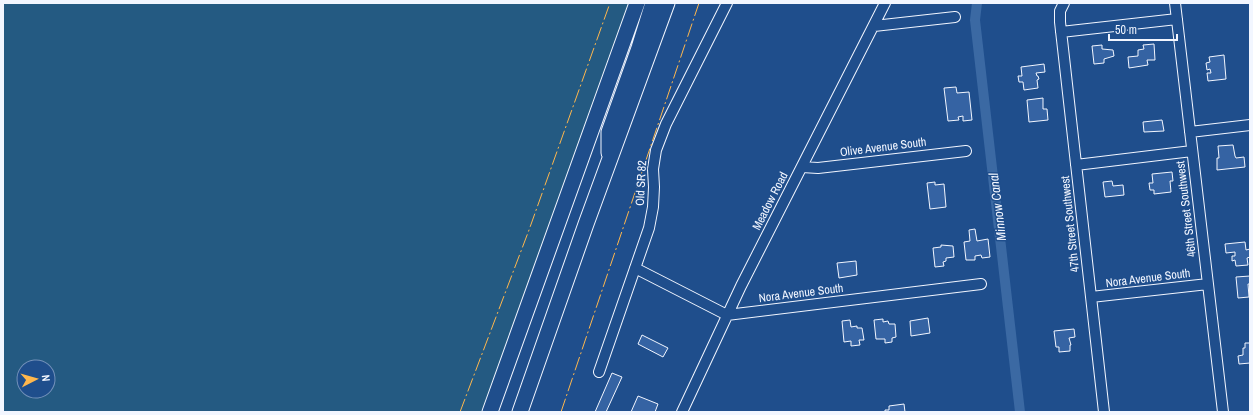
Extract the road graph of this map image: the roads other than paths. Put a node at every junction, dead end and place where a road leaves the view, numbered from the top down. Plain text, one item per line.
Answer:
1 (637, 3) edge
2 (653, 3) edge
3 (667, 3) edge
4 (727, 3) edge
5 (885, 3) edge
6 (1064, 3) edge
7 (1175, 3) edge
8 (955, 17) dead end
9 (1177, 19) junction
10 (874, 26) junction
11 (1061, 32) junction
12 (1250, 125) edge
13 (1190, 132) junction
14 (966, 151) dead end
15 (1192, 151) junction
16 (609, 162) junction
17 (1076, 165) junction
18 (802, 167) junction
19 (635, 268) junction
20 (981, 284) dead end
21 (1208, 284) junction
22 (1091, 297) junction
23 (727, 315) junction
24 (599, 372) dead end
25 (490, 412) edge
26 (520, 412) edge
27 (682, 412) edge
28 (1104, 412) edge
29 (1222, 412) edge

1 - 25 highway
2 - 16 highway
3 - 16 highway
4 - 19 street, Old SR 82
5 - 10 street, Meadow Road
6 - 11 street, 47th Street Southwest
7 - 9 street, 46th Street Southwest
8 - 10 street
9 - 11 street
9 - 13 street, 46th Street Southwest
10 - 18 street, Meadow Road
11 - 17 street, 47th Street Southwest
12 - 13 street
13 - 15 street, 46th Street Southwest
14 - 18 street, Olive Avenue South
15 - 17 street
15 - 21 street, 46th Street Southwest
16 - 26 highway
17 - 22 street, 47th Street Southwest
18 - 23 street, Meadow Road
19 - 23 street
19 - 24 street, Old SR 82
20 - 23 street, Nora Avenue South
21 - 22 street, Nora Avenue South
21 - 29 street, 46th Street Southwest
22 - 28 street, 47th Street Southwest
23 - 27 street, Meadow Road

